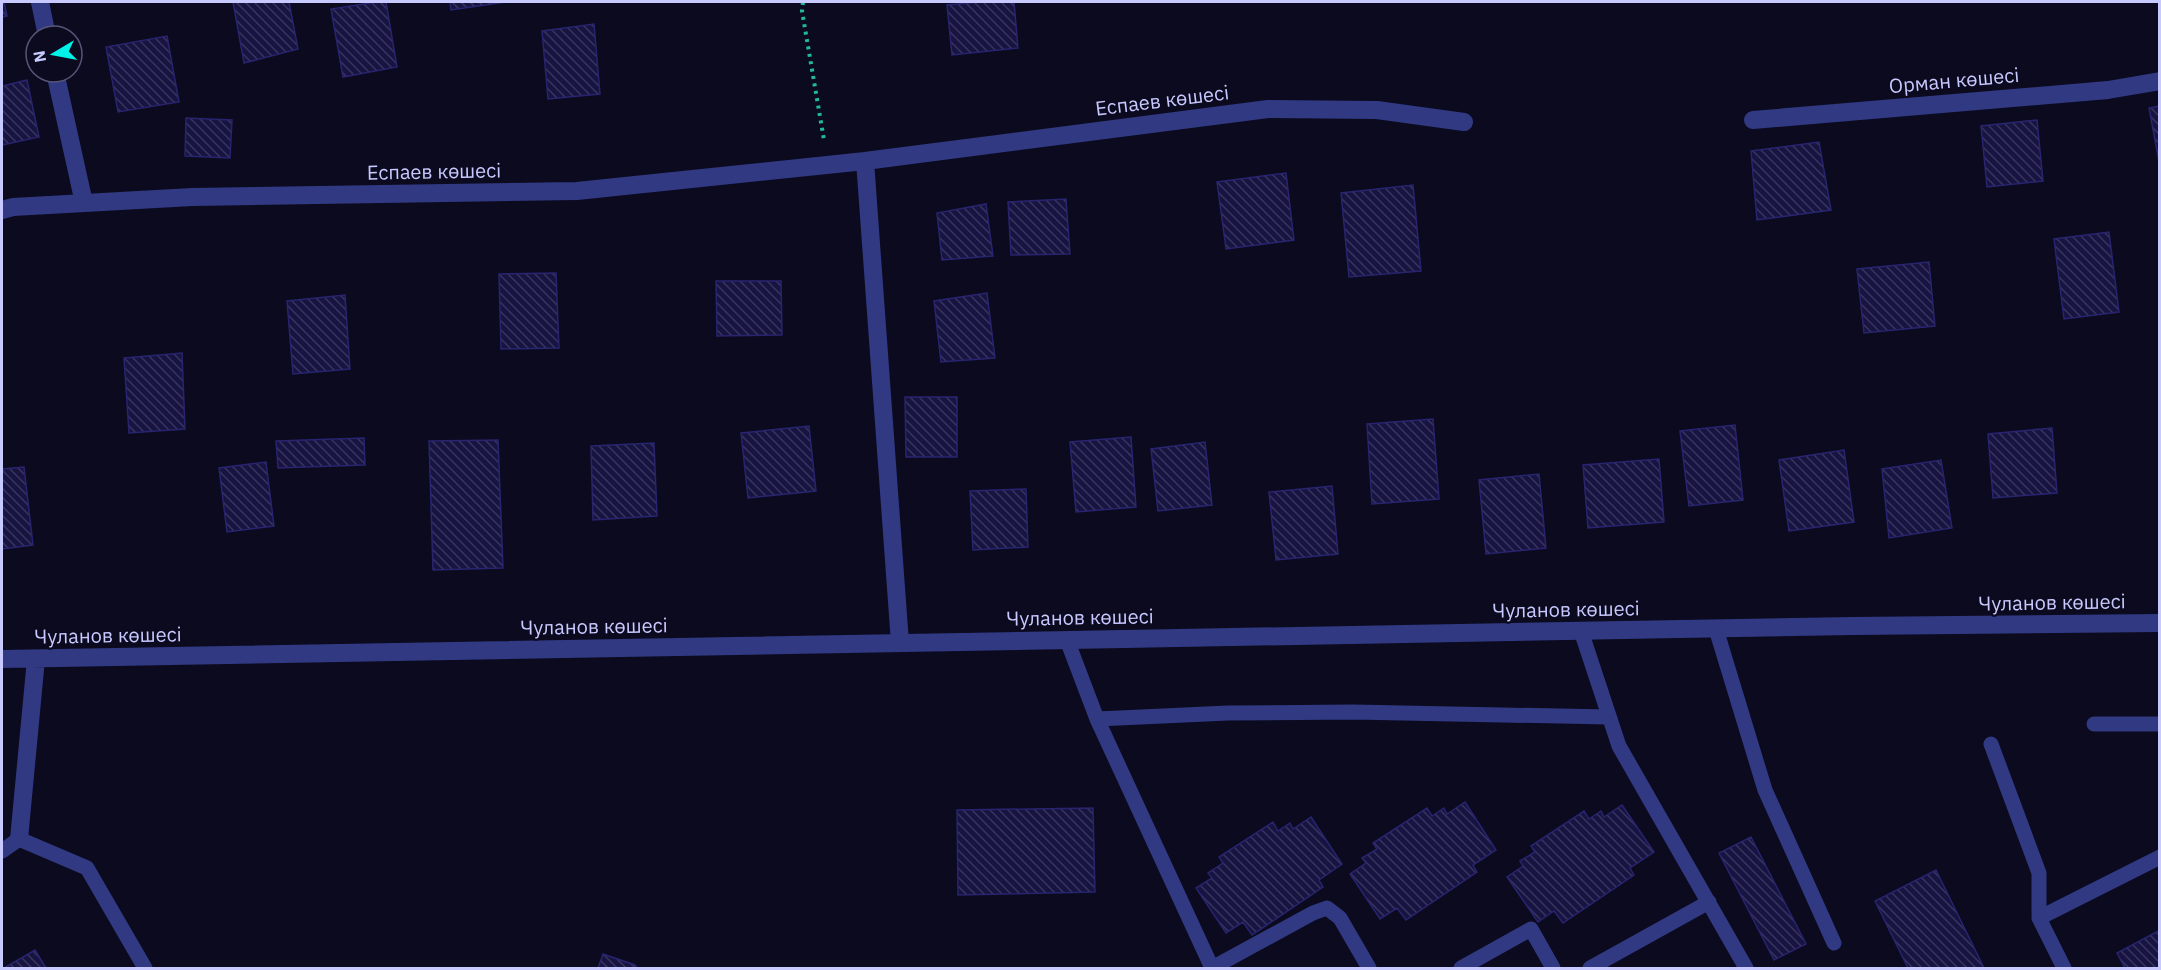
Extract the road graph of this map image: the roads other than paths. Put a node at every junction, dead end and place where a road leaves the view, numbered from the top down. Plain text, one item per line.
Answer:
1 (40, 2) edge
2 (45, 24) edge
3 (2160, 81) edge
4 (58, 84) edge
5 (1752, 120) dead end
6 (1464, 122) dead end
7 (866, 170) junction
8 (84, 203) junction
9 (2, 210) edge
10 (2160, 623) edge
11 (1716, 629) junction
12 (1581, 631) junction
13 (1066, 640) junction
14 (900, 643) junction
15 (36, 658) junction
16 (2, 659) edge
17 (1609, 717) junction
18 (1097, 719) junction
19 (2094, 724) dead end
20 (2160, 724) edge
21 (1991, 744) dead end
22 (19, 839) junction
23 (2, 851) edge
24 (2160, 857) edge
25 (1709, 902) junction
26 (2039, 918) junction
27 (1834, 943) dead end
28 (1212, 968) edge
29 (145, 969) edge
30 (1369, 969) edge
31 (1461, 969) edge
32 (1553, 969) edge
33 (1590, 969) edge
34 (1746, 969) edge
35 (2064, 969) edge

1 - 2 street
3 - 5 street, Орман көшесі
4 - 8 street
6 - 7 street, Еспаев көшесі
7 - 8 street, Еспаев көшесі
7 - 14 street
8 - 9 street, Еспаев көшесі
10 - 11 street, Чуланов көшесі
11 - 12 street, Чуланов көшесі
11 - 27 lane
12 - 13 street, Чуланов көшесі
12 - 17 lane
13 - 14 street, Чуланов көшесі
13 - 18 lane
14 - 15 street, Чуланов көшесі
15 - 16 street, Чуланов көшесі
15 - 22 street
17 - 18 lane
17 - 25 lane
18 - 28 lane
19 - 20 lane
21 - 26 lane
22 - 23 lane
22 - 29 lane
24 - 26 lane
25 - 33 lane
25 - 34 lane
26 - 35 lane
28 - 30 lane
31 - 32 lane

